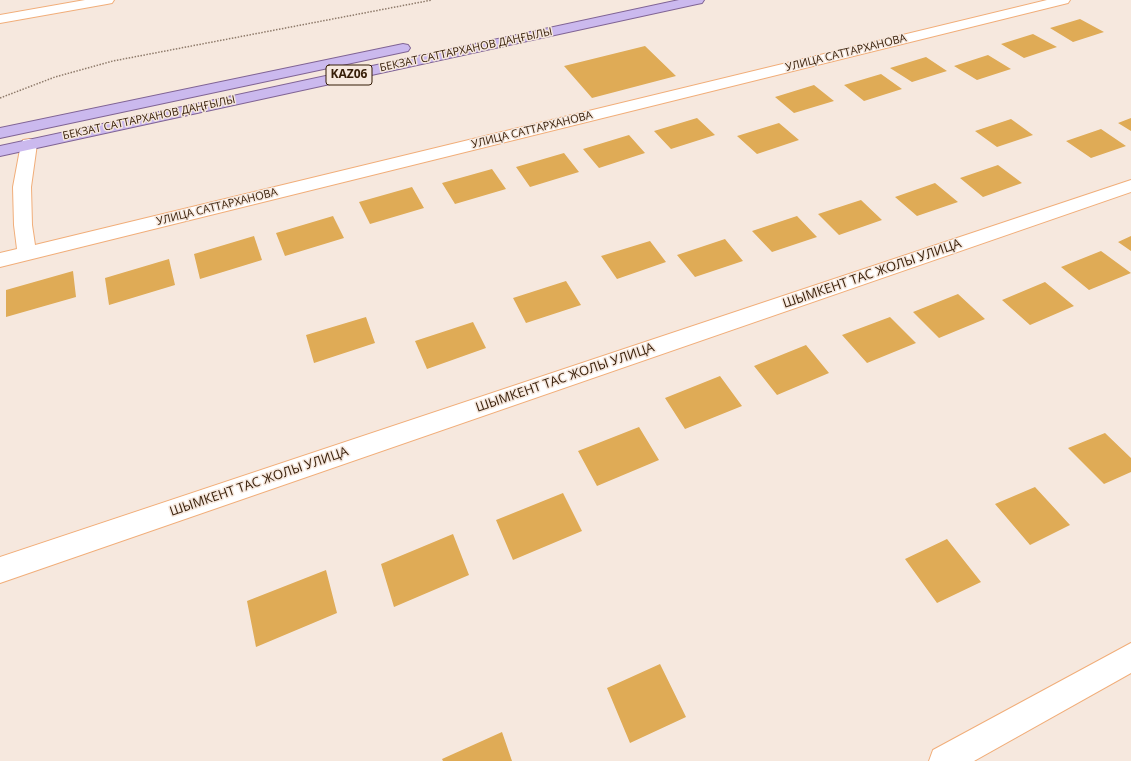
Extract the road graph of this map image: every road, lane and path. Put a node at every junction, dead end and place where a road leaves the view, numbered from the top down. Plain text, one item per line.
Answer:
1 (107, 0) edge
2 (432, 0) edge
3 (697, 0) edge
4 (1063, 0) edge
5 (0, 19) edge
6 (413, 46) dead end
7 (0, 98) edge
8 (0, 133) edge
9 (29, 144) junction
10 (0, 151) edge
11 (1131, 186) edge
12 (28, 253) junction
13 (0, 260) edge
14 (0, 570) edge
15 (1131, 657) edge
16 (944, 761) edge

1 - 5 street
2 - 7 path
3 - 9 main road, БЕКЗАТ САТТАРХАНОВ ДАҢҒЫЛЫ / KАZ06
4 - 12 street, УЛИЦА САТТАРХАНОВА
6 - 8 main road, БЕКЗАТ САТТАРХАНОВ ДАҢҒЫЛЫ / KАZ06
9 - 10 main road, БЕКЗАТ САТТАРХАНОВ ДАҢҒЫЛЫ / KАZ06
9 - 12 street
11 - 14 street, ШЫМКЕНТ ТАС ЖОЛЫ УЛИЦА
12 - 13 street, УЛИЦА САТТАРХАНОВА
15 - 16 street

